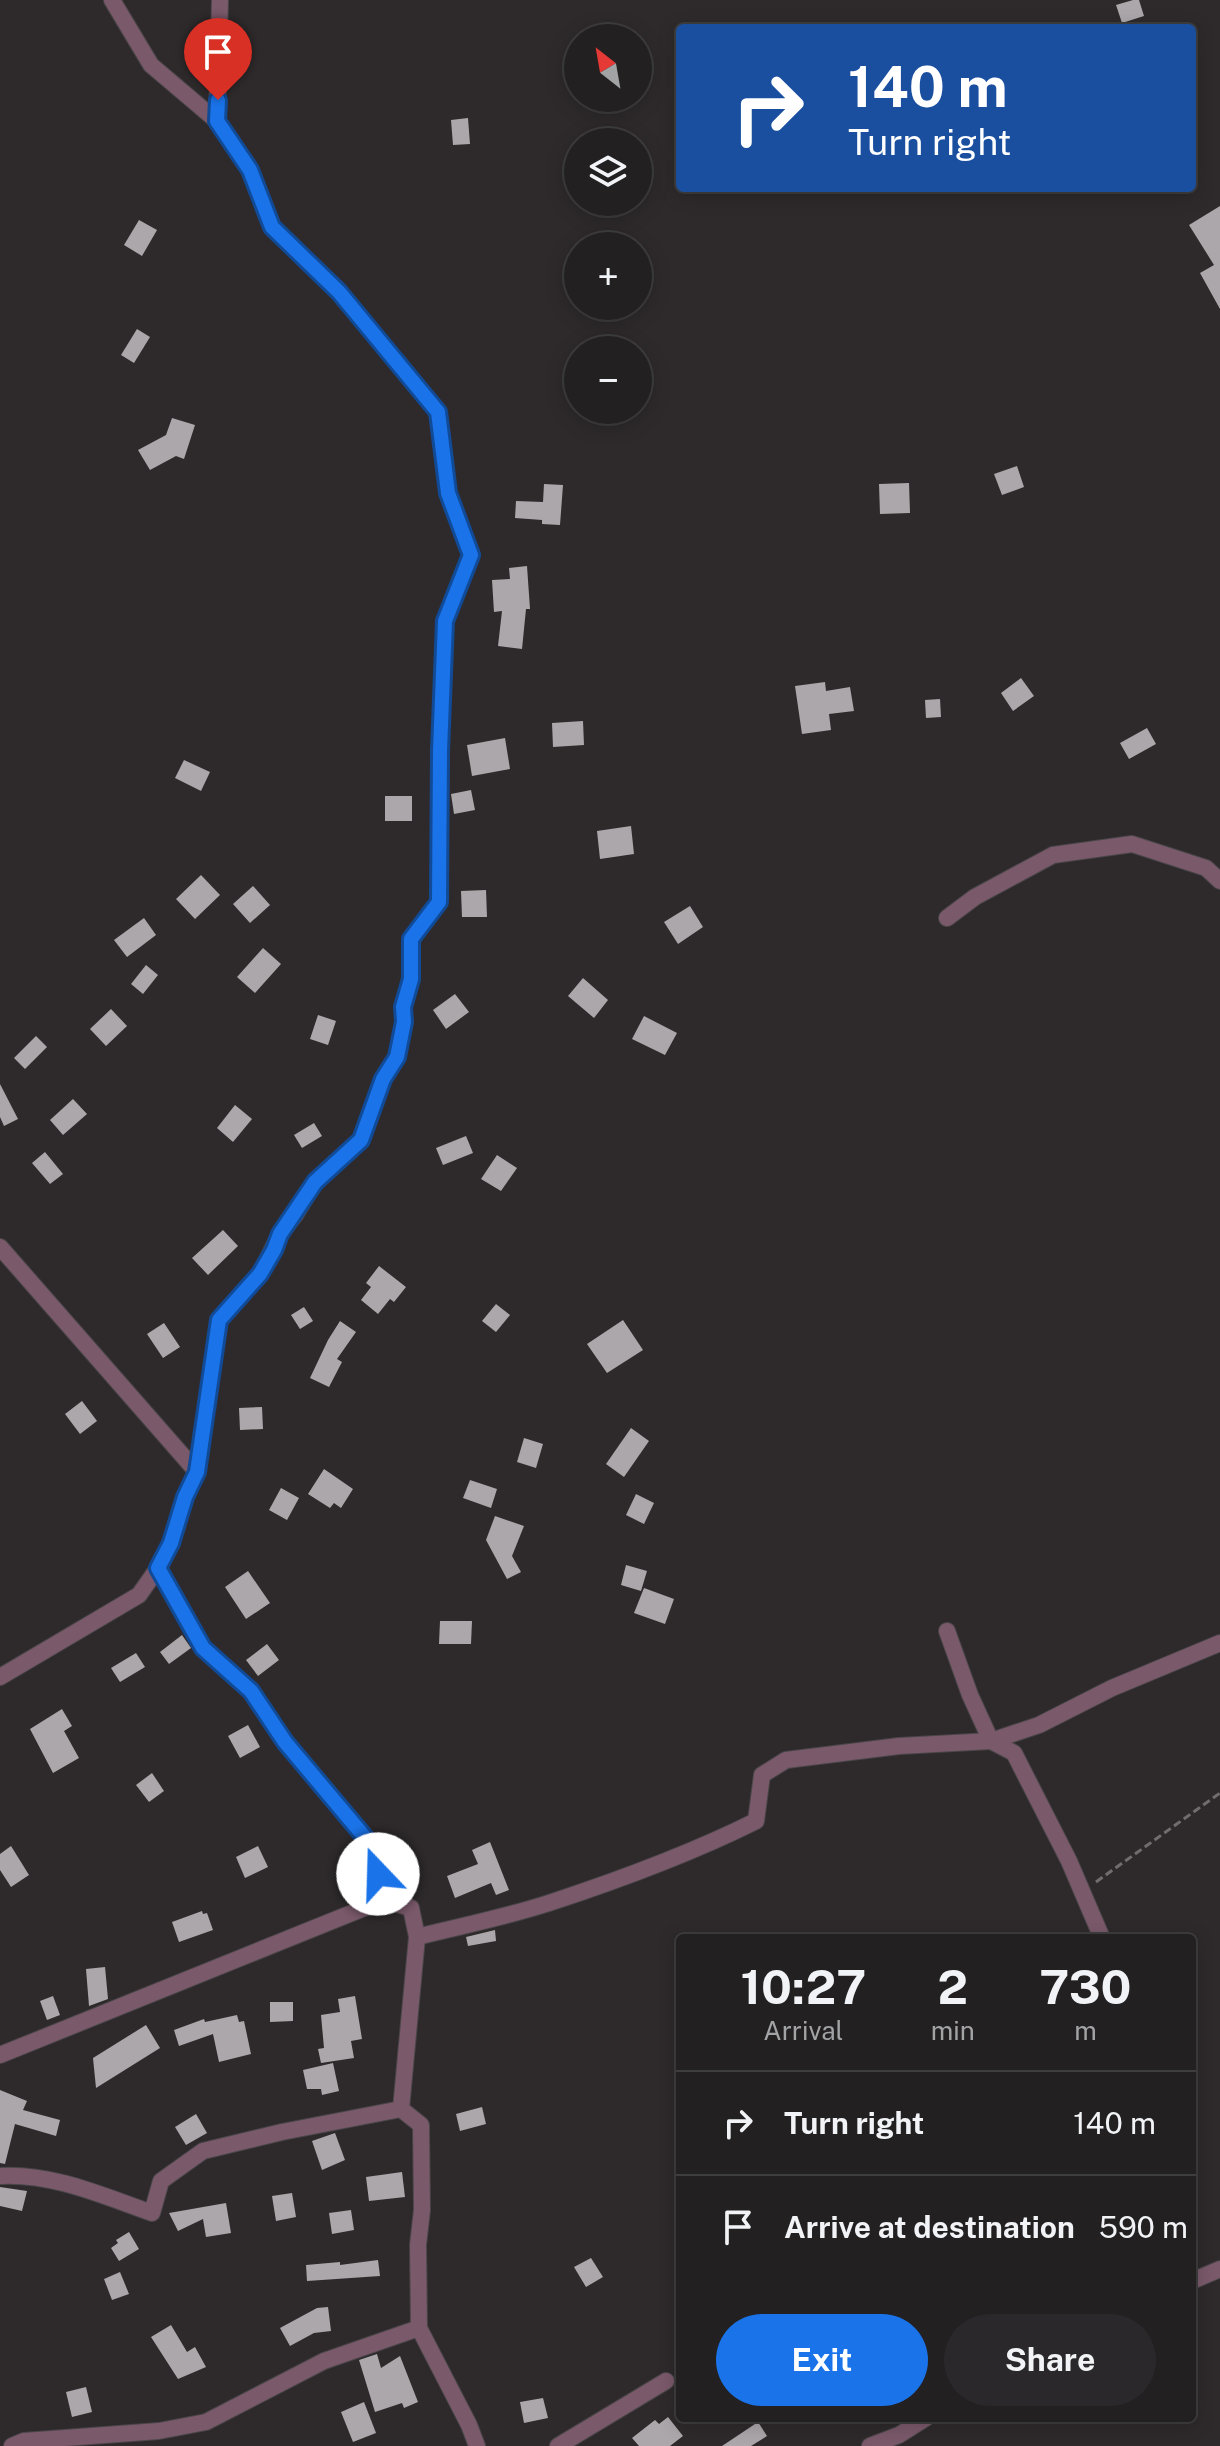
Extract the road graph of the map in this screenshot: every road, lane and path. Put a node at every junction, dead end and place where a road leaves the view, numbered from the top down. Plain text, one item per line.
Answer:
1 (112, 0) edge
2 (220, 0) edge
3 (217, 121) junction
4 (1220, 881) edge
5 (947, 918) dead end
6 (0, 1247) edge
7 (197, 1472) junction
8 (158, 1568) junction
9 (947, 1631) dead end
10 (1220, 1643) edge
11 (0, 1677) edge
12 (991, 1741) junction
13 (1220, 1793) edge
14 (1083, 1892) junction
15 (384, 1900) junction
16 (1100, 1934) edge
17 (417, 1937) junction
18 (0, 2055) edge
19 (401, 2109) junction
20 (0, 2176) edge
21 (1220, 2269) edge
22 (1196, 2279) edge
23 (419, 2328) junction
24 (666, 2381) dead end
25 (920, 2422) edge
26 (12, 2446) edge
27 (477, 2446) edge
28 (558, 2446) edge
29 (870, 2446) edge

1 - 3 street
2 - 3 street
3 - 7 street
4 - 5 street
6 - 7 street
7 - 8 street
8 - 11 street
8 - 15 street
9 - 12 street
10 - 12 street
12 - 14 street
12 - 17 street
13 - 14 path
14 - 16 street
15 - 17 street
15 - 18 street
17 - 19 street
19 - 20 street
19 - 23 street
21 - 22 street
23 - 26 street
23 - 27 street
24 - 28 street
25 - 29 street

